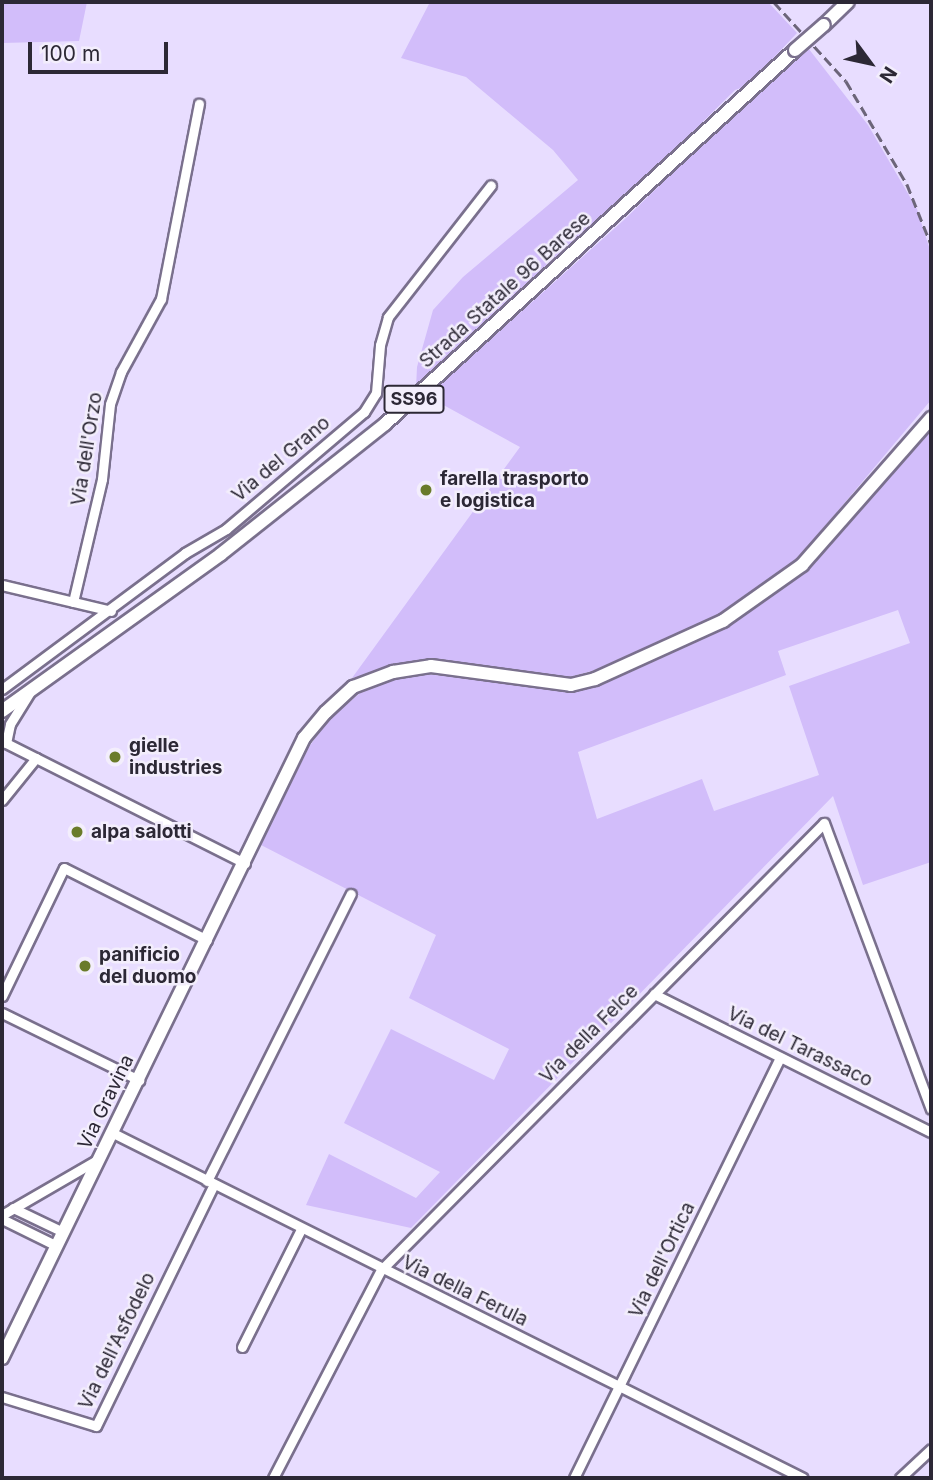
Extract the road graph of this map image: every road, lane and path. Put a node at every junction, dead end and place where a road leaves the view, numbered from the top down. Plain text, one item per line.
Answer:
1 (848, 2) edge
2 (199, 104) dead end
3 (491, 185) dead end
4 (931, 418) edge
5 (2, 585) edge
6 (73, 602) junction
7 (111, 611) junction
8 (2, 689) edge
9 (31, 691) junction
10 (6, 708) edge
11 (4, 735) edge
12 (36, 758) junction
13 (2, 800) edge
14 (245, 863) junction
15 (351, 894) dead end
16 (207, 940) junction
17 (654, 993) junction
18 (2, 996) edge
19 (2, 1013) edge
20 (780, 1058) junction
21 (139, 1080) junction
22 (931, 1109) edge
23 (931, 1132) edge
24 (113, 1133) junction
25 (100, 1158) junction
26 (211, 1182) junction
27 (13, 1208) junction
28 (2, 1217) edge
29 (301, 1229) junction
30 (63, 1232) junction
31 (57, 1246) junction
32 (381, 1270) junction
33 (242, 1348) dead end
34 (2, 1358) edge
35 (620, 1385) junction
36 (2, 1397) edge
37 (931, 1449) edge
38 (273, 1478) edge
39 (574, 1478) edge
40 (803, 1478) edge
41 (900, 1478) edge

1 - 9 main road, Strada Statale 96 Barese / SS96, bridge
2 - 6 street, Via dell'Orzo
3 - 7 street, Via del Grano
4 - 14 main road, Via Gravina
5 - 6 street
6 - 7 street
7 - 8 street, Via del Grano
8 - 10 street
9 - 10 main road, Strada Statale 96 Barese / SS96
9 - 11 street
11 - 12 street
12 - 13 street
12 - 14 street
14 - 16 main road, Via Gravina
15 - 26 street, Via dell'Asfodelo
16 - 18 street
16 - 21 main road, Via Gravina
17 - 20 street, Via del Tarassaco
17 - 22 street, Via della Felce
17 - 32 street, Via della Felce
19 - 21 street
20 - 23 street, Via del Tarassaco
20 - 35 street, Via dell'Ortica
21 - 24 main road, Via Gravina
24 - 25 main road, Via Gravina
24 - 26 street, Via della Ferula
25 - 27 street
25 - 30 main road, Via Gravina
26 - 29 street, Via della Ferula
26 - 36 street, Via dell'Asfodelo
27 - 28 street
27 - 30 street
28 - 31 street
29 - 32 street, Via della Ferula
29 - 33 street
30 - 31 main road, Via Gravina
31 - 34 main road, Via Gravina
32 - 35 street, Via della Ferula
32 - 38 street, Via della Felce
35 - 39 street, Via dell'Ortica
35 - 40 street, Via della Ferula
37 - 41 street

